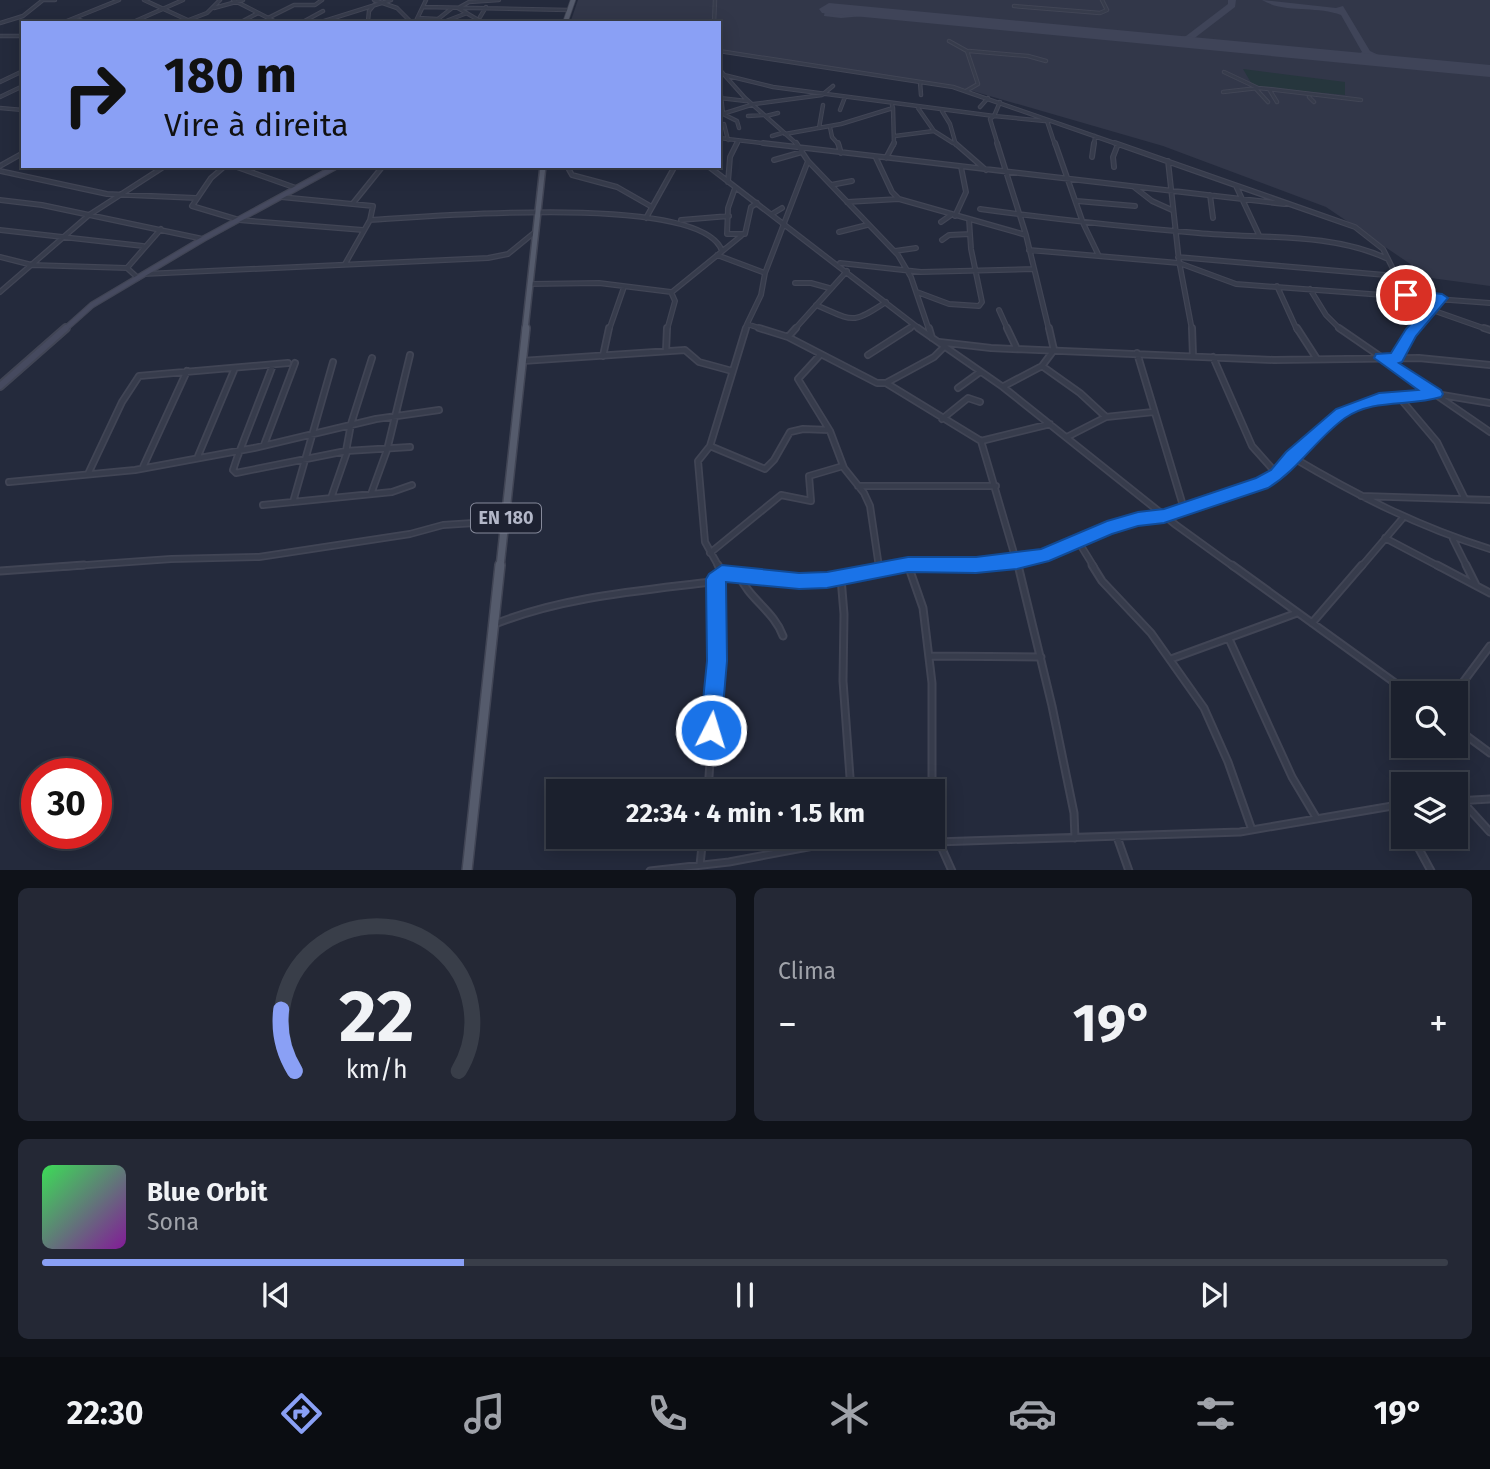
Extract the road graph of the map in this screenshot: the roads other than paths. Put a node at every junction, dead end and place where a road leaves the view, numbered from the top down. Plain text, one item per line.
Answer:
1 (43, 0) edge
2 (55, 0) edge
3 (119, 0) edge
4 (144, 0) edge
5 (183, 0) edge
6 (220, 0) edge
7 (233, 0) edge
8 (243, 0) edge
9 (322, 0) edge
10 (391, 0) edge
11 (426, 0) edge
12 (499, 0) edge
13 (573, 0) edge
14 (715, 0) edge
15 (1102, 0) edge
16 (468, 1) edge
17 (237, 2) junction
18 (374, 2) edge
19 (381, 2) junction
20 (484, 3) junction
21 (1014, 6) dead end
22 (456, 7) junction
23 (484, 7) junction
24 (213, 8) junction
25 (424, 8) junction
26 (163, 9) junction
27 (569, 10) junction
28 (323, 11) dead end
29 (259, 13) junction
30 (467, 13) junction
31 (480, 17) dead end
32 (268, 18) junction
33 (418, 18) junction
34 (438, 18) junction
35 (76, 19) junction
36 (446, 19) junction
37 (69, 21) edge
38 (82, 21) edge
39 (136, 21) edge
40 (187, 21) joint
41 (243, 21) edge
42 (274, 21) edge
43 (305, 21) edge
44 (323, 21) edge
45 (368, 21) edge
46 (411, 21) edge
47 (415, 21) edge
48 (435, 21) edge
49 (444, 21) edge
50 (480, 21) edge
51 (565, 21) edge
52 (714, 21) edge
53 (0, 23) edge
54 (0, 36) edge
55 (21, 36) edge
56 (949, 41) dead end
57 (721, 51) edge
58 (969, 51) junction
59 (1045, 61) dead end
60 (21, 72) edge
61 (1224, 72) dead end
62 (721, 74) edge
63 (721, 75) edge
64 (0, 82) edge
65 (919, 82) junction
66 (832, 86) dead end
67 (21, 87) edge
68 (1257, 88) junction
69 (1269, 89) junction
70 (966, 91) junction
71 (1223, 92) dead end
72 (826, 94) junction
73 (921, 94) dead end
74 (1308, 96) junction
75 (0, 97) edge
76 (845, 97) junction
77 (721, 98) edge
78 (988, 98) junction
79 (1361, 100) dead end
80 (749, 101) junction
81 (1000, 102) junction
82 (1268, 102) dead end
83 (1277, 103) dead end
84 (1314, 103) dead end
85 (754, 104) junction
86 (823, 105) dead end
87 (892, 107) junction
88 (980, 107) dead end
89 (0, 108) edge
90 (917, 108) junction
91 (21, 110) edge
92 (840, 110) dead end
93 (942, 111) junction
94 (778, 113) dead end
95 (721, 114) edge
96 (748, 116) dead end
97 (764, 116) junction
98 (994, 116) junction
99 (1047, 120) junction
100 (724, 124) dead end
101 (830, 127) junction
102 (739, 128) dead end
103 (819, 128) junction
104 (934, 131) junction
105 (783, 133) junction
106 (772, 136) dead end
107 (895, 136) junction
108 (1094, 136) junction
109 (721, 138) edge
110 (729, 140) junction
111 (738, 142) junction
112 (955, 144) junction
113 (1118, 144) junction
114 (801, 149) junction
115 (841, 153) junction
116 (21, 154) edge
117 (876, 157) junction
118 (1092, 157) dead end
119 (887, 158) junction
120 (774, 160) dead end
121 (808, 161) junction
122 (1168, 161) junction
123 (961, 167) junction
124 (1114, 167) dead end
125 (0, 168) edge
126 (162, 168) edge
127 (223, 168) edge
128 (240, 168) edge
129 (333, 168) edge
130 (381, 168) edge
131 (543, 168) edge
132 (569, 168) edge
133 (674, 168) edge
134 (710, 168) edge
135 (986, 171) junction
136 (1005, 173) junction
137 (1068, 180) junction
138 (852, 181) dead end
139 (728, 182) junction
140 (831, 185) junction
141 (1236, 185) junction
142 (1134, 187) junction
143 (296, 188) junction
144 (736, 188) junction
145 (1171, 191) junction
146 (122, 193) junction
147 (1210, 195) junction
148 (281, 197) junction
149 (196, 198) junction
150 (1244, 198) junction
151 (900, 199) junction
152 (0, 200) edge
153 (1076, 201) junction
154 (847, 202) junction
155 (353, 203) junction
156 (757, 203) junction
157 (1296, 205) junction
158 (652, 206) junction
159 (1135, 206) dead end
160 (782, 208) dead end
161 (539, 209) junction
162 (980, 209) dead end
163 (1172, 211) junction
164 (772, 214) junction
165 (89, 215) junction
166 (953, 215) junction
167 (729, 216) junction
168 (1020, 216) junction
169 (646, 218) junction
170 (1213, 218) dead end
171 (969, 219) junction
172 (239, 220) junction
173 (370, 220) junction
174 (675, 221) junction
175 (784, 222) junction
176 (941, 222) dead end
177 (1083, 223) junction
178 (868, 225) junction
179 (161, 229) junction
180 (0, 230) edge
181 (363, 230) junction
182 (1175, 230) junction
183 (535, 231) junction
184 (839, 232) dead end
185 (725, 233) junction
186 (970, 234) junction
187 (1026, 234) junction
188 (1259, 235) junction
189 (64, 236) junction
190 (742, 236) junction
191 (203, 239) junction
192 (942, 240) dead end
193 (719, 242) junction
194 (143, 246) junction
195 (916, 248) dead end
196 (1029, 250) junction
197 (722, 251) junction
198 (894, 251) junction
199 (1098, 254) junction
200 (716, 255) junction
201 (0, 257) edge
202 (1178, 257) junction
203 (1388, 259) junction
204 (838, 263) junction
205 (345, 264) junction
206 (1179, 264) junction
207 (32, 265) junction
208 (127, 268) junction
209 (1034, 269) junction
210 (908, 270) junction
211 (847, 271) junction
212 (975, 271) junction
213 (765, 273) junction
214 (141, 276) junction
215 (1398, 276) junction
216 (795, 283) dead end
217 (530, 284) junction
218 (1277, 285) junction
219 (625, 286) junction
220 (829, 288) junction
221 (1309, 288) junction
222 (916, 291) junction
223 (0, 292) edge
224 (671, 292) junction
225 (1406, 295) junction
226 (1442, 298) junction
227 (886, 302) junction
228 (1490, 303) edge
229 (816, 305) junction
230 (999, 310) dead end
231 (1432, 310) junction
232 (747, 324) junction
233 (914, 325) junction
234 (1490, 330) edge
235 (788, 337) junction
236 (932, 338) junction
237 (938, 342) junction
238 (944, 347) junction
239 (1017, 349) junction
240 (1054, 350) junction
241 (666, 351) junction
242 (1137, 353) junction
243 (410, 355) dead end
244 (820, 355) junction
245 (868, 355) dead end
246 (603, 356) junction
247 (1193, 356) junction
248 (1213, 357) junction
249 (372, 358) dead end
250 (1381, 358) junction
251 (1397, 358) junction
252 (1318, 359) junction
253 (522, 361) junction
254 (333, 362) dead end
255 (288, 363) dead end
256 (295, 363) dead end
257 (273, 365) junction
258 (1490, 365) edge
259 (1042, 366) junction
260 (235, 367) junction
261 (187, 371) junction
262 (732, 371) junction
263 (981, 372) junction
264 (886, 383) junction
265 (0, 386) edge
266 (1003, 387) junction
267 (958, 388) dead end
268 (1436, 394) junction
269 (1399, 397) junction
270 (980, 402) dead end
271 (1490, 403) edge
272 (439, 410) dead end
273 (1153, 412) junction
274 (396, 416) junction
275 (1106, 417) junction
276 (942, 419) junction
277 (351, 424) junction
278 (1050, 424) junction
279 (830, 429) junction
280 (1490, 432) edge
281 (311, 433) junction
282 (1067, 437) junction
283 (981, 441) junction
284 (264, 446) junction
285 (710, 446) junction
286 (410, 447) dead end
287 (241, 450) junction
288 (387, 450) junction
289 (347, 451) junction
290 (197, 457) junction
291 (1292, 457) junction
292 (307, 460) junction
293 (843, 466) junction
294 (142, 468) junction
295 (88, 474) junction
296 (1277, 474) junction
297 (9, 482) dead end
298 (412, 485) dead end
299 (858, 486) junction
300 (996, 486) junction
301 (371, 494) junction
302 (1358, 496) junction
303 (331, 498) junction
304 (1465, 499) junction
305 (1490, 500) edge
306 (293, 503) junction
307 (263, 505) dead end
308 (1184, 509) junction
309 (1164, 516) junction
310 (1402, 519) junction
311 (506, 521) junction
312 (1385, 538) junction
313 (1452, 539) junction
314 (1078, 541) junction
315 (1490, 549) edge
316 (710, 553) junction
317 (1017, 561) junction
318 (908, 565) junction
319 (0, 571) edge
320 (880, 571) junction
321 (722, 573) junction
322 (739, 575) junction
323 (841, 578) junction
324 (715, 579) junction
325 (1476, 586) junction
326 (1490, 593) edge
327 (1297, 613) junction
328 (1312, 623) junction
329 (494, 624) junction
330 (783, 636) dead end
331 (1229, 639) junction
332 (1490, 646) edge
333 (929, 656) junction
334 (1041, 657) junction
335 (1171, 659) junction
336 (1392, 681) edge
337 (1464, 681) edge
338 (1468, 736) edge
339 (1489, 752) edge
340 (709, 779) edge
341 (850, 779) edge
342 (932, 779) edge
343 (1490, 799) edge
344 (1468, 800) edge
345 (1391, 806) edge
346 (1468, 811) edge
347 (1317, 819) junction
348 (1252, 830) junction
349 (1490, 832) edge
350 (1117, 837) junction
351 (1075, 838) junction
352 (945, 842) edge
353 (702, 849) edge
354 (804, 849) edge
355 (942, 849) edge
356 (1419, 849) edge
357 (701, 865) junction
358 (729, 866) edge
359 (467, 870) edge
360 (650, 870) edge
361 (952, 870) edge
362 (1129, 870) edge
363 (1431, 870) edge

1 - 2 street
1 - 53 street
3 - 35 street
4 - 26 street
5 - 26 street
6 - 24 street
7 - 17 street
8 - 17 street
9 - 32 street
10 - 19 street
11 - 25 street
12 - 20 street
13 - 27 main road
14 - 52 street
15 - 21 street
16 - 20 street
16 - 22 street
17 - 24 street
17 - 29 street
18 - 19 street
18 - 44 street
18 - 45 street
19 - 46 street
20 - 23 street
22 - 23 street
22 - 25 street
22 - 30 street
22 - 34 street
23 - 27 street
23 - 31 street
24 - 40 street
25 - 33 street
26 - 39 street
26 - 40 street
27 - 51 main road
28 - 43 street
29 - 32 street
29 - 41 street
30 - 36 street
30 - 50 street
32 - 42 street
33 - 34 street
33 - 47 street
34 - 36 street
34 - 48 street
35 - 37 street
35 - 38 street
36 - 49 street
54 - 55 street
56 - 58 street
57 - 65 street
58 - 59 street
58 - 70 street
60 - 64 street
61 - 68 street
62 - 72 street
63 - 80 street
65 - 70 street
65 - 73 street
66 - 72 street
67 - 75 street
68 - 69 street
68 - 71 street
68 - 82 street
69 - 74 street
69 - 83 street
70 - 78 street
72 - 76 street
72 - 85 street
74 - 79 street
74 - 84 street
76 - 87 street
76 - 92 street
77 - 80 street
78 - 81 street
78 - 88 street
80 - 85 street
81 - 98 street
81 - 99 street
85 - 95 street
85 - 97 street
86 - 103 street
87 - 90 street
87 - 101 street
87 - 107 street
89 - 91 street
90 - 93 street
90 - 104 street
93 - 98 street
93 - 112 street
94 - 97 street
95 - 102 street
96 - 97 street
97 - 105 street
98 - 99 street
98 - 136 street
99 - 108 street
99 - 137 street
100 - 110 street
101 - 103 street
101 - 115 street
103 - 105 street
104 - 107 street
104 - 112 street
105 - 106 street
105 - 114 street
107 - 119 street
108 - 113 street
108 - 118 street
109 - 110 street
110 - 111 street
111 - 114 street
111 - 139 street
112 - 135 street
113 - 122 street
113 - 124 street
114 - 115 street
114 - 120 street
114 - 121 street
115 - 117 street
116 - 125 street
117 - 119 street
117 - 151 street
119 - 123 street
121 - 140 street
121 - 175 street
122 - 141 street
122 - 145 street
123 - 135 street
123 - 166 street
125 - 146 street
126 - 146 street
127 - 149 street
128 - 143 street
129 - 143 street
130 - 155 street
131 - 161 main road, EN 180
132 - 158 street
133 - 158 street
134 - 139 street
135 - 136 street
136 - 137 street
136 - 168 street
137 - 142 street
137 - 153 street
138 - 140 street
139 - 144 street
140 - 154 street
141 - 150 street
141 - 157 street
142 - 145 street
142 - 163 street
143 - 148 street
144 - 156 street
144 - 167 street
145 - 147 street
145 - 163 street
146 - 149 street
146 - 165 street
147 - 150 street
147 - 170 street
148 - 155 street
148 - 172 street
149 - 172 street
150 - 157 street
150 - 188 street
151 - 154 street
151 - 166 street
152 - 165 street
153 - 159 street
153 - 177 street
154 - 178 street
155 - 173 street
156 - 164 street
156 - 190 street
157 - 203 street
158 - 169 street
160 - 164 street
161 - 169 street
161 - 173 street
161 - 183 main road, EN 180
162 - 168 street
163 - 182 street
164 - 175 street
165 - 179 street
165 - 189 street
166 - 171 street
166 - 176 street
167 - 174 street
167 - 185 street
168 - 177 street
168 - 187 street
169 - 174 street
171 - 186 street
171 - 187 street
172 - 181 street
172 - 191 street
173 - 181 street
174 - 193 street
175 - 204 street
175 - 213 street
177 - 182 street
177 - 199 street
178 - 184 street
178 - 198 street
179 - 191 street
179 - 194 street
180 - 189 street
181 - 205 street
182 - 188 street
182 - 202 street
183 - 205 street
183 - 217 main road, EN 180
185 - 190 street
185 - 193 street
186 - 192 street
186 - 212 street
187 - 196 street
188 - 203 street
189 - 194 street
189 - 207 street
190 - 197 street
191 - 214 street
193 - 197 street
194 - 208 street
195 - 198 street
196 - 199 street
196 - 209 street
197 - 200 street
198 - 210 street
199 - 206 street
200 - 213 street
200 - 224 street
201 - 207 street
202 - 206 street
202 - 215 street
203 - 215 street
204 - 210 street
204 - 211 street
205 - 214 street
206 - 218 street
206 - 247 street
207 - 208 street
207 - 223 street
208 - 214 street
209 - 212 street
209 - 240 street
210 - 212 street
210 - 222 street
211 - 220 street
211 - 227 street
212 - 222 street
213 - 232 street
214 - 265 street
215 - 225 street
216 - 220 street
217 - 219 street
217 - 253 main road, EN 180
218 - 221 street
218 - 252 street
219 - 224 street
219 - 246 street
220 - 229 street
221 - 225 street
221 - 250 street
222 - 236 street
224 - 241 street
225 - 226 street
226 - 228 street
226 - 231 street
227 - 229 street
227 - 233 street
229 - 235 street
230 - 239 street
231 - 234 street
231 - 251 street
232 - 235 street
232 - 262 street
233 - 236 street
233 - 245 street
235 - 244 street
236 - 237 street
237 - 238 street
237 - 239 street
238 - 263 street
238 - 264 street
239 - 240 street
240 - 242 street
240 - 259 street
241 - 246 street
241 - 262 street
242 - 247 street
242 - 273 street
243 - 274 street
244 - 264 street
244 - 279 street
246 - 253 street
247 - 248 street
248 - 252 street
248 - 296 street
249 - 277 street
250 - 251 street
250 - 252 street
250 - 268 street
251 - 258 street
253 - 311 main road, EN 180
254 - 281 street
255 - 257 street
256 - 284 street
257 - 260 street
257 - 287 street
259 - 266 street
259 - 275 street
260 - 261 street
260 - 290 street
261 - 294 street
261 - 295 street
262 - 285 street
263 - 266 street
263 - 267 street
264 - 276 street
266 - 278 street
268 - 269 street
268 - 271 street
268 - 280 street
269 - 291 street
269 - 304 street
270 - 276 street
272 - 274 street
273 - 275 street
273 - 308 street
274 - 277 street
274 - 288 street
275 - 282 street
276 - 283 street
277 - 281 street
277 - 289 street
278 - 282 street
278 - 283 street
279 - 285 street
279 - 293 street
281 - 284 street
281 - 292 street
282 - 309 street
283 - 300 street
284 - 287 street
285 - 316 street
286 - 288 street
287 - 290 street
287 - 292 street
288 - 289 street
288 - 301 street
289 - 292 street
289 - 303 street
290 - 294 street
291 - 296 street
291 - 302 street
292 - 306 street
293 - 299 street
293 - 316 street
294 - 295 street
295 - 297 street
296 - 308 street
298 - 301 street
299 - 300 street
299 - 320 street
300 - 317 street
301 - 303 street
302 - 304 street
302 - 310 street
303 - 306 street
304 - 305 street
306 - 307 street
308 - 309 street
309 - 314 street
309 - 327 street
310 - 312 street
310 - 313 street
311 - 319 street
311 - 329 main road, EN 180
312 - 325 street
312 - 328 street
313 - 315 street
313 - 325 street
314 - 317 street
314 - 335 street
316 - 321 street
317 - 318 street
317 - 334 street
318 - 320 street
318 - 333 street
320 - 323 street
321 - 322 street
321 - 324 street
322 - 323 street
322 - 330 street
323 - 341 street
324 - 329 street
324 - 340 street
325 - 326 street
327 - 328 street
327 - 331 street
328 - 336 street
329 - 359 main road, EN 180
331 - 335 street
331 - 347 street
332 - 337 street
333 - 334 street
333 - 342 street
334 - 351 street
335 - 348 street
338 - 339 street
343 - 344 street
345 - 347 street
346 - 349 street
347 - 348 street
348 - 350 street
350 - 351 street
350 - 362 street
351 - 352 street
353 - 357 street
354 - 358 street
355 - 361 street
356 - 363 street
357 - 358 street
357 - 360 street

